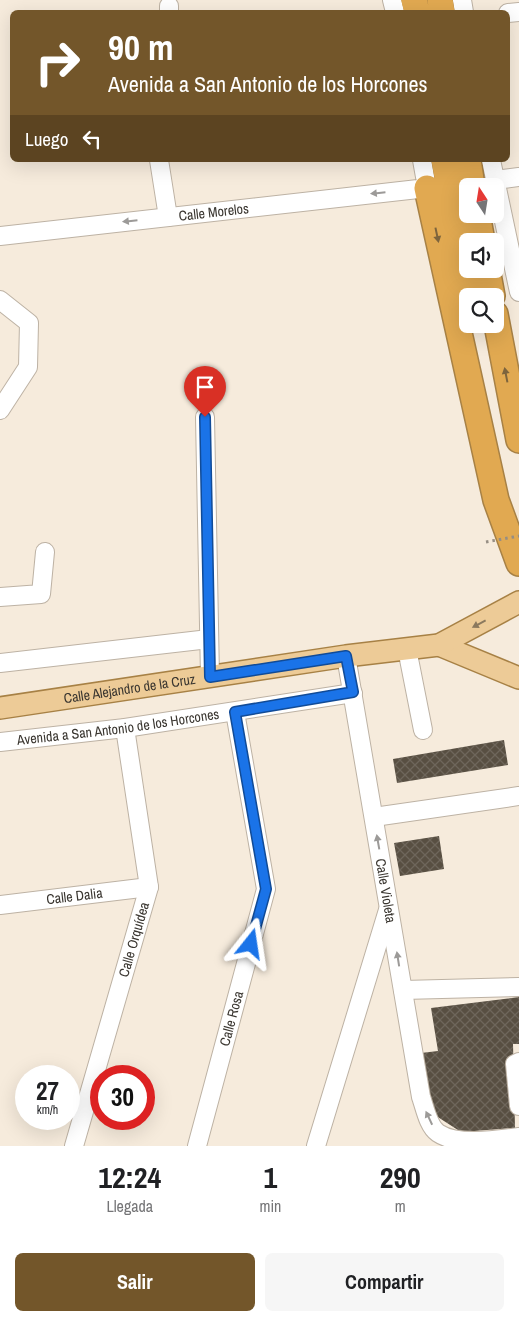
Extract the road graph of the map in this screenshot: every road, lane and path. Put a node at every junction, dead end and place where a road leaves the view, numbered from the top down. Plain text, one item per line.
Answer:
1 (159, 162) edge
2 (422, 162) edge
3 (444, 162) edge
4 (469, 162) edge
5 (490, 162) edge
6 (519, 177) edge
7 (481, 178) edge
8 (486, 178) edge
9 (504, 180) edge
10 (427, 188) junction
11 (168, 217) junction
12 (497, 223) edge
13 (0, 236) edge
14 (468, 288) edge
15 (519, 292) edge
16 (504, 296) edge
17 (519, 296) edge
18 (0, 300) edge
19 (476, 333) edge
20 (499, 333) edge
21 (0, 410) edge
22 (205, 417) dead end
23 (519, 440) edge
24 (519, 536) edge
25 (486, 542) dead end
26 (45, 552) dead end
27 (519, 564) edge
28 (0, 598) edge
29 (519, 602) edge
30 (209, 639) junction
31 (439, 645) junction
32 (407, 649) junction
33 (346, 656) junction
34 (0, 663) edge
35 (210, 677) junction
36 (519, 678) edge
37 (353, 692) junction
38 (0, 708) edge
39 (235, 712) junction
40 (125, 728) junction
41 (423, 730) dead end
42 (0, 742) edge
43 (519, 796) edge
44 (374, 817) junction
45 (149, 887) junction
46 (0, 905) edge
47 (389, 907) junction
48 (519, 987) edge
49 (403, 990) junction
50 (519, 1062) edge
51 (519, 1106) edge
52 (519, 1137) edge
53 (74, 1146) edge
54 (197, 1146) edge
55 (316, 1146) edge

1 - 11 street
2 - 10 street
3 - 14 highway
4 - 7 highway
5 - 8 street
6 - 9 street
10 -> 11 street, Calle Morelos
10 -> 27 highway
11 -> 13 street, Calle Morelos
12 - 15 street
16 - 17 street
18 - 21 street
19 - 27 highway
23 -> 20 highway
22 - 30 street
24 - 25 path, bridge
26 - 28 street
29 -> 31 main road, Calle Alejandro de la Cruz
30 - 34 street
30 - 35 street
31 - 32 main road, Calle Alejandro de la Cruz
31 - 36 main road, Calle Alejandro de la Cruz
32 - 33 main road, Calle Alejandro de la Cruz
32 - 41 street
33 - 35 main road, Calle Alejandro de la Cruz
33 - 37 street, Calle Violeta
35 - 38 main road, Calle Alejandro de la Cruz
37 - 39 street, Avenida a San Antonio de los Horcones
37 - 44 street, Calle Violeta
39 - 40 street, Avenida a San Antonio de los Horcones
39 - 54 street, Calle Rosa
40 - 42 street, Avenida a San Antonio de los Horcones
40 - 45 street, Calle Orquídea
43 - 44 street
47 -> 44 street, Calle Violeta
45 - 46 street, Calle Dalia
45 - 53 street, Calle Orquídea
49 -> 47 street
47 - 55 street, Calle Violeta
48 - 49 street
52 -> 49 street
50 - 51 street

